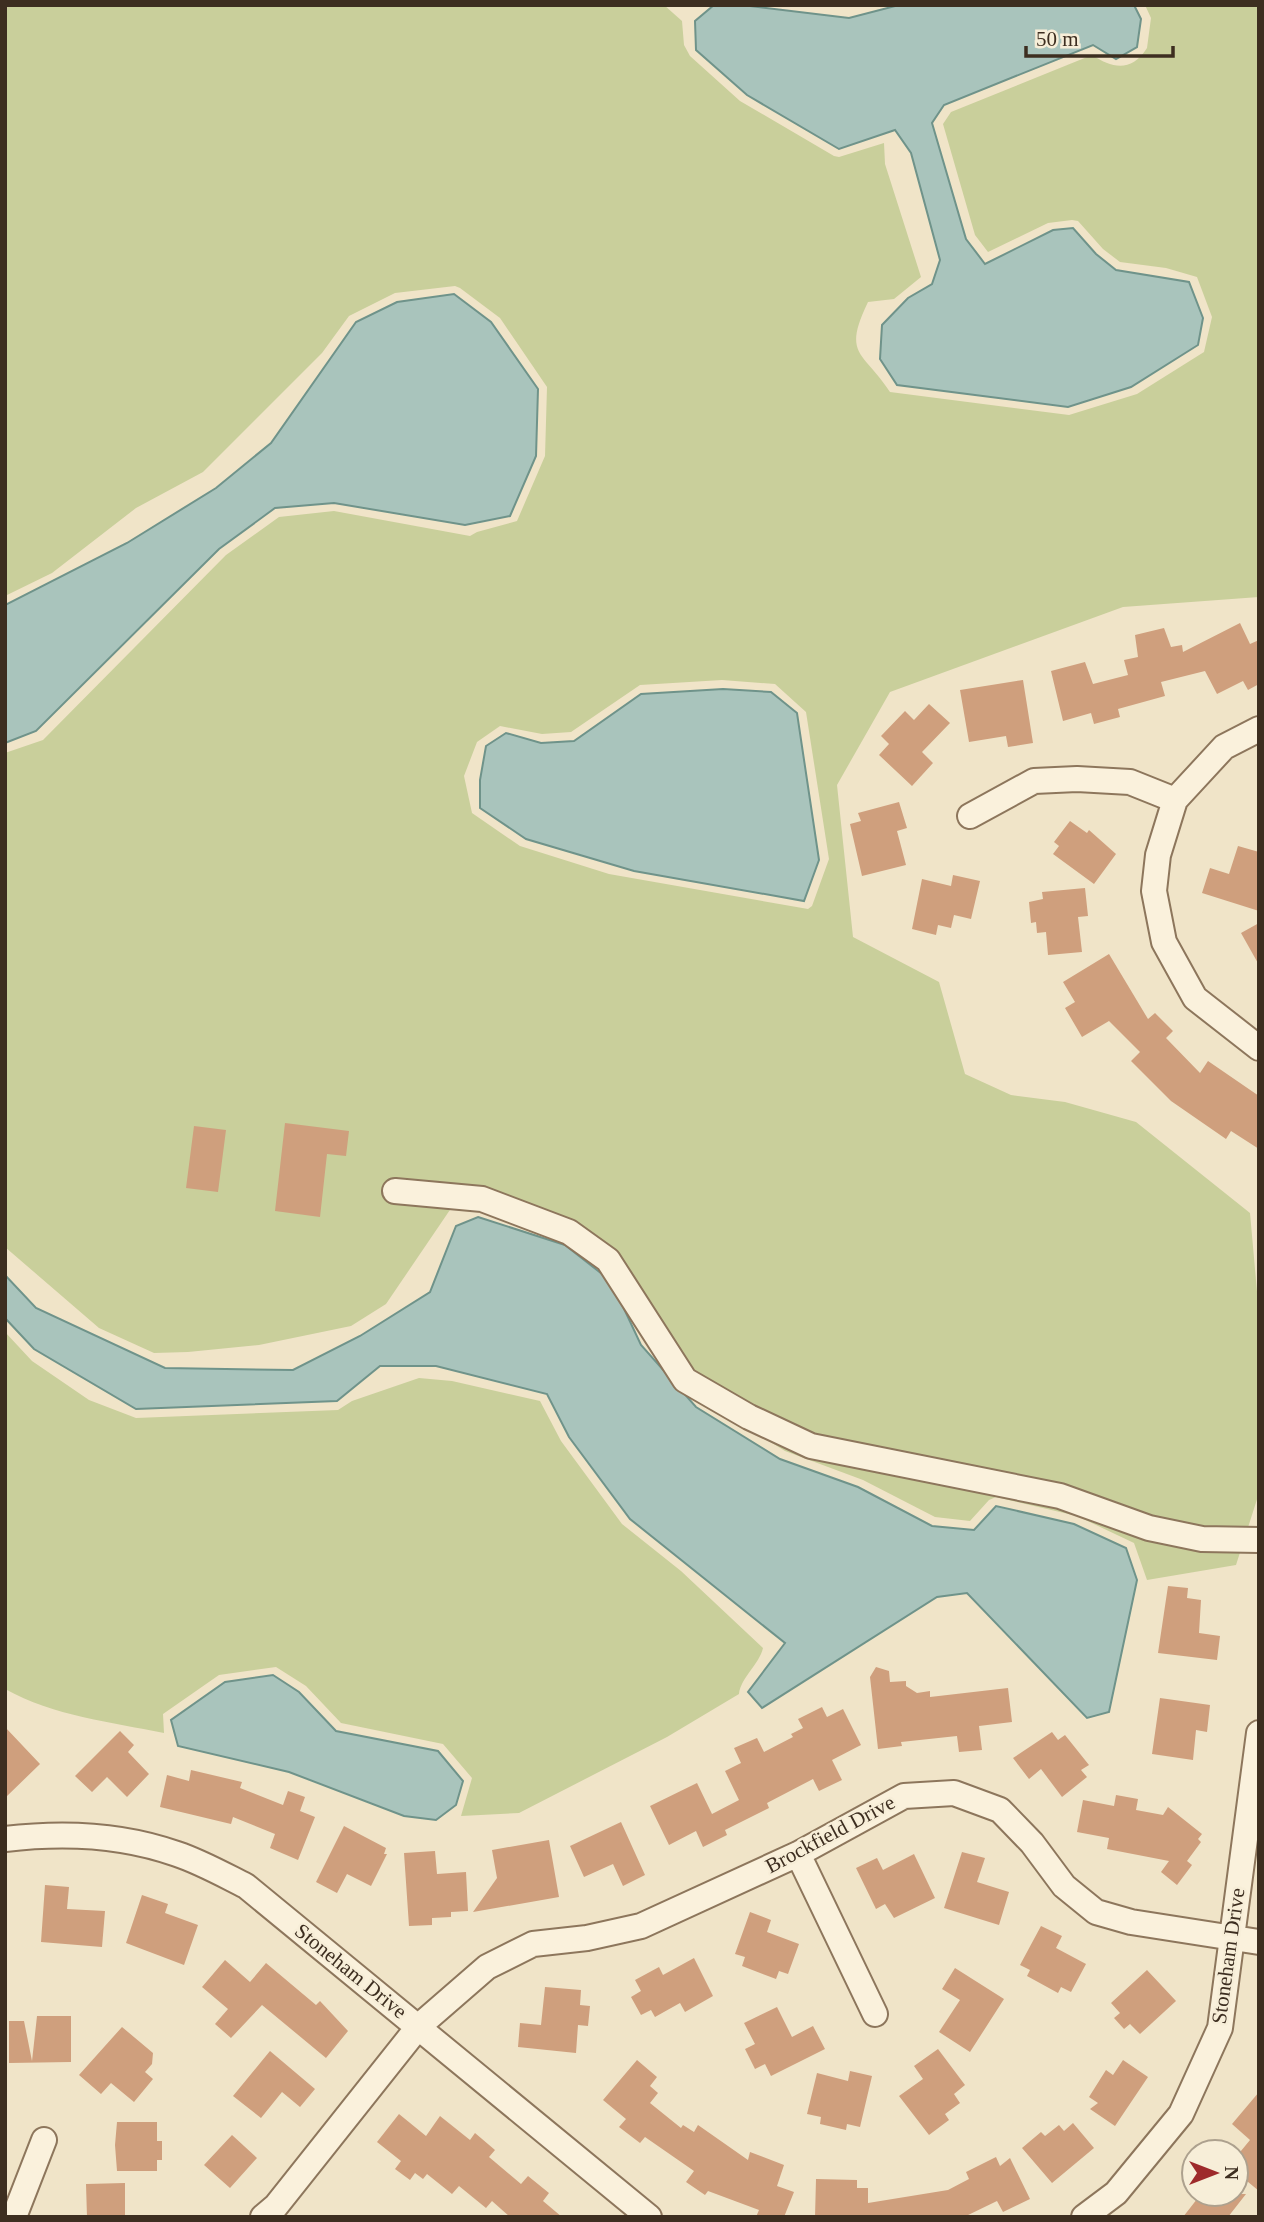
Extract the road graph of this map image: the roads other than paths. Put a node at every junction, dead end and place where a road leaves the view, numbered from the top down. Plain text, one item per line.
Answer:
1 (1259, 729) edge
2 (1174, 800) junction
3 (970, 816) dead end
4 (1259, 1048) edge
5 (395, 1191) dead end
6 (1259, 1540) edge
7 (1259, 1733) edge
8 (5, 1839) edge
9 (797, 1854) junction
10 (1231, 1939) junction
11 (1259, 1942) edge
12 (875, 2014) dead end
13 (419, 2026) junction
14 (44, 2140) dead end
15 (14, 2217) edge
16 (263, 2217) edge
17 (649, 2217) edge
18 (1084, 2217) edge

1 - 2 street
2 - 3 street
2 - 4 street
5 - 6 street
7 - 10 street, Stoneham Drive
8 - 13 street, Stoneham Drive
9 - 10 street, Brockfield Drive
9 - 12 street
9 - 13 street, Brockfield Drive
10 - 11 street, Brockfield Drive
10 - 18 street, Stoneham Drive
13 - 16 street, Brockfield Drive
13 - 17 street, Stoneham Drive
14 - 15 street

